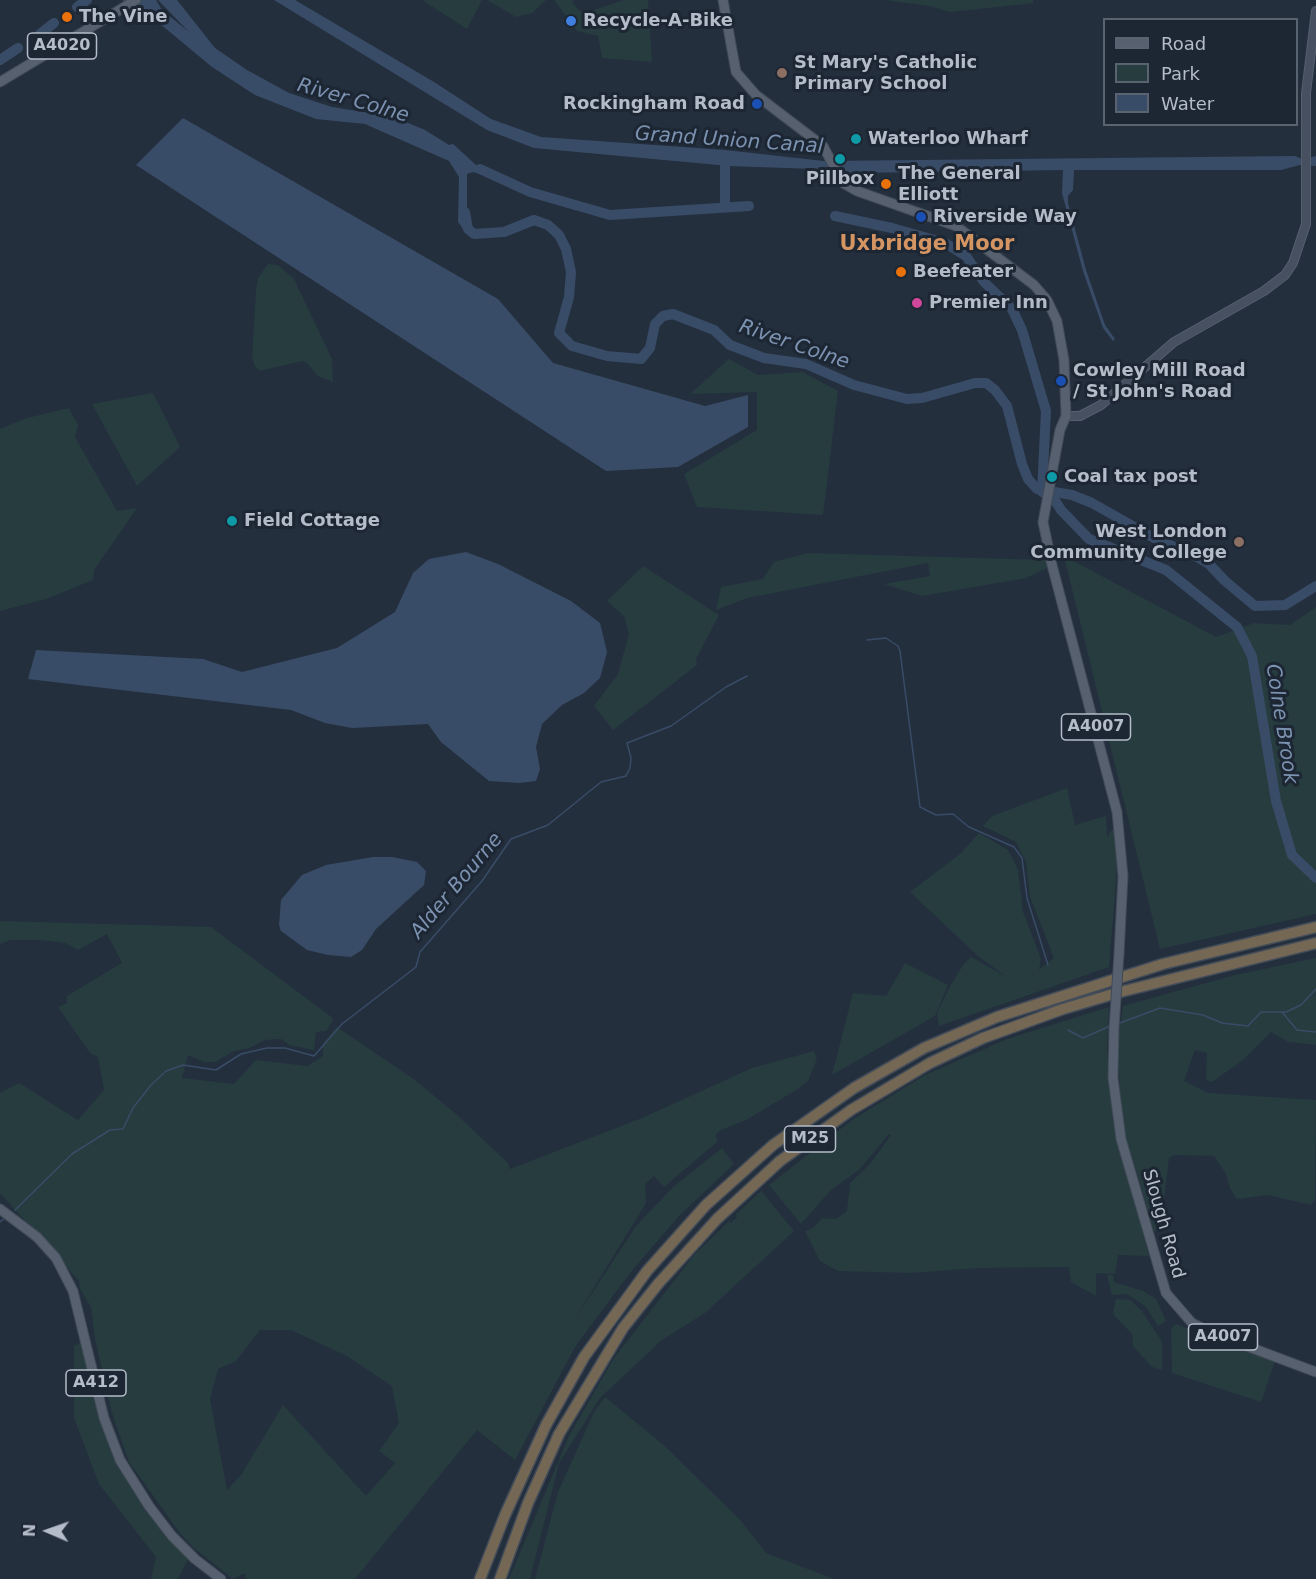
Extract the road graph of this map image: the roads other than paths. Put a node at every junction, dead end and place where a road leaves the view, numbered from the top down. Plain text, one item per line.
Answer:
1 (136, 0) edge
2 (723, 0) edge
3 (1316, 11) edge
4 (0, 82) edge
5 (1066, 416) junction
6 (1316, 927) edge
7 (1316, 943) edge
8 (0, 1209) edge
9 (1316, 1372) edge
10 (221, 1579) edge
11 (480, 1579) edge
12 (500, 1579) edge

1 - 4 main road, A4020
2 - 5 main road, A4007
3 - 5 street
5 - 9 main road, Slough Road / A4007, bridge
6 - 11 highway, M25
7 - 12 highway, M25
8 - 10 main road, A412

